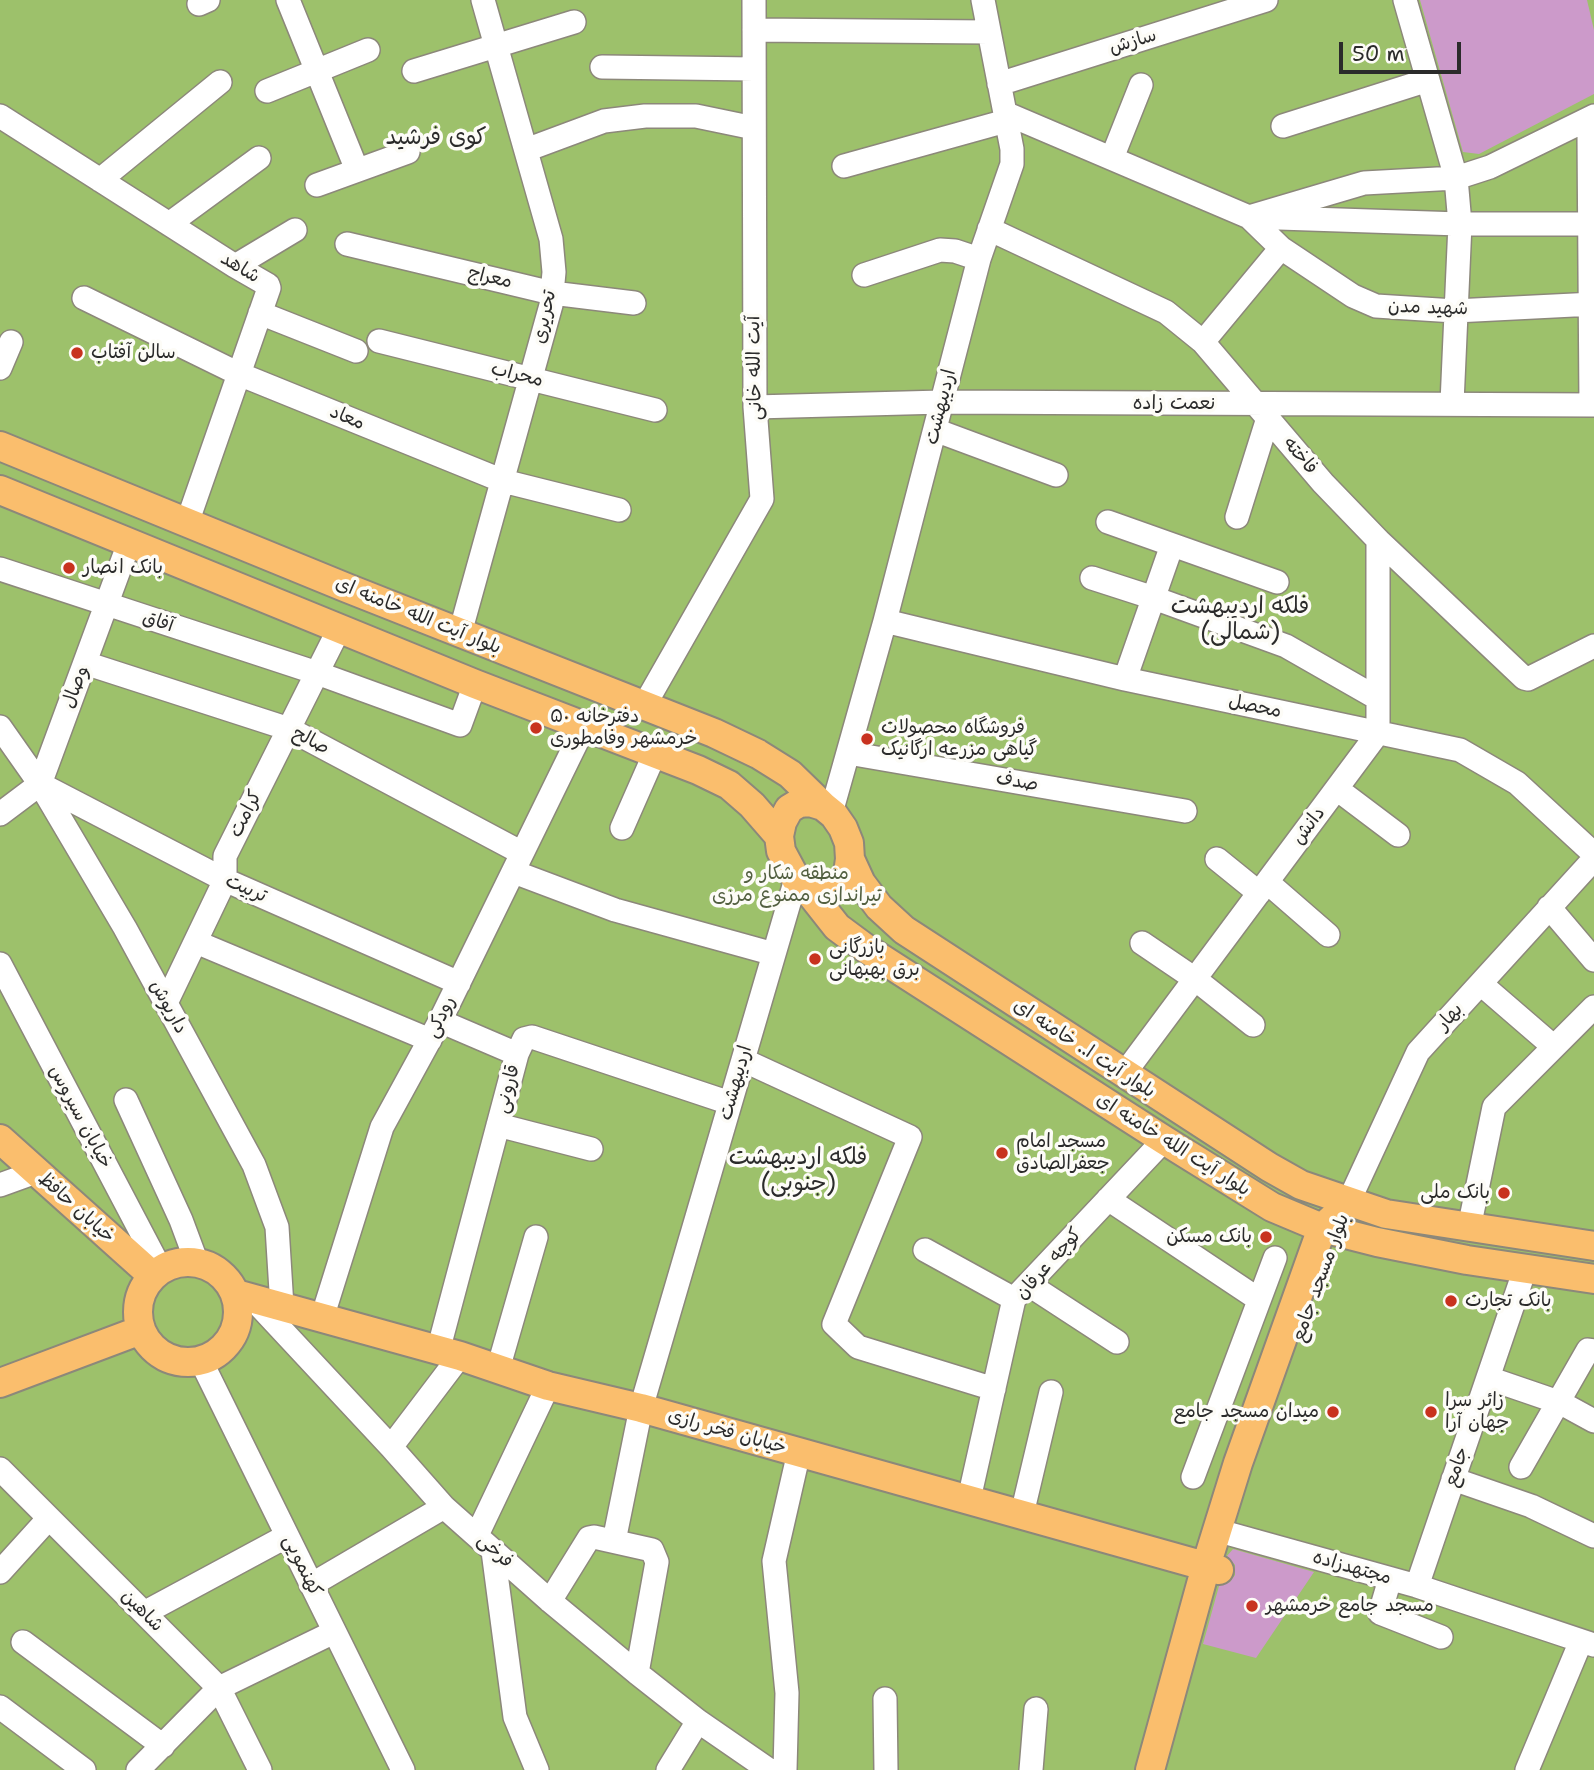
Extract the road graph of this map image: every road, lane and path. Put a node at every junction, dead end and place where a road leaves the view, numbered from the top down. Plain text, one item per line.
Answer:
1 (288, 0) edge
2 (483, 0) edge
3 (754, 0) edge
4 (983, 0) edge
5 (1266, 0) edge
6 (1405, 0) edge
7 (574, 22) dead end
8 (754, 30) junction
9 (989, 32) junction
10 (496, 46) junction
11 (368, 50) dead end
12 (602, 68) dead end
13 (754, 69) junction
14 (317, 71) junction
15 (414, 71) dead end
16 (1428, 80) junction
17 (220, 82) dead end
18 (999, 84) junction
19 (1140, 85) dead end
20 (267, 91) dead end
21 (0, 116) edge
22 (1594, 116) edge
23 (1006, 117) junction
24 (1283, 125) dead end
25 (1594, 125) edge
26 (754, 128) junction
27 (526, 150) junction
28 (1592, 150) edge
29 (408, 152) dead end
30 (259, 158) dead end
31 (1112, 158) junction
32 (844, 166) dead end
33 (357, 170) junction
34 (1456, 178) junction
35 (100, 180) junction
36 (317, 185) dead end
37 (1249, 217) junction
38 (169, 224) junction
39 (1460, 224) junction
40 (1592, 224) edge
41 (989, 229) junction
42 (295, 230) dead end
43 (347, 244) dead end
44 (1281, 248) junction
45 (979, 259) junction
46 (235, 267) junction
47 (864, 275) dead end
48 (552, 293) junction
49 (84, 298) dead end
50 (634, 303) dead end
51 (1592, 304) edge
52 (1455, 311) junction
53 (260, 313) junction
54 (379, 341) dead end
55 (11, 342) dead end
56 (1203, 342) junction
57 (356, 351) dead end
58 (0, 368) edge
59 (239, 374) junction
60 (531, 379) junction
61 (942, 402) junction
62 (1452, 403) junction
63 (1592, 405) edge
64 (755, 407) junction
65 (655, 410) dead end
66 (1261, 411) junction
67 (935, 430) junction
68 (0, 446) edge
69 (1056, 475) dead end
70 (503, 481) junction
71 (0, 490) edge
72 (619, 510) dead end
73 (1237, 517) dead end
74 (1108, 522) dead end
75 (187, 523) junction
76 (1378, 540) junction
77 (129, 543) junction
78 (1172, 545) junction
79 (0, 569) edge
80 (1092, 578) dead end
81 (1277, 582) dead end
82 (1154, 597) junction
83 (105, 604) junction
84 (885, 621) junction
85 (340, 629) junction
86 (460, 633) junction
87 (1594, 646) edge
88 (85, 663) junction
89 (446, 671) junction
90 (317, 673) junction
91 (1125, 679) junction
92 (475, 684) junction
93 (1377, 698) junction
94 (644, 706) junction
95 (585, 725) junction
96 (0, 727) edge
97 (289, 729) junction
98 (1378, 733) junction
99 (655, 753) junction
100 (848, 753) junction
101 (40, 783) junction
102 (1337, 789) junction
103 (827, 810) junction
104 (1185, 811) dead end
105 (0, 814) edge
106 (622, 828) dead end
107 (1398, 835) dead end
108 (779, 836) junction
109 (1594, 857) edge
110 (850, 859) junction
111 (1217, 859) dead end
112 (518, 862) junction
113 (225, 880) junction
114 (802, 884) junction
115 (1263, 887) junction
116 (1549, 908) junction
117 (1328, 935) dead end
118 (196, 942) junction
119 (1142, 943) dead end
120 (774, 954) junction
121 (1594, 960) edge
122 (0, 964) edge
123 (1195, 979) junction
124 (459, 983) junction
125 (1481, 984) junction
126 (166, 1003) junction
127 (1594, 1007) edge
128 (1253, 1025) dead end
129 (435, 1030) junction
130 (1554, 1046) junction
131 (517, 1054) junction
132 (743, 1060) junction
133 (1124, 1074) junction
134 (126, 1100) dead end
135 (730, 1103) junction
136 (498, 1125) junction
137 (0, 1139) edge
138 (1164, 1140) junction
139 (590, 1149) dead end
140 (36, 1172) junction
141 (0, 1185) edge
142 (1108, 1199) junction
143 (1348, 1203) junction
144 (1469, 1228) junction
145 (1331, 1231) junction
146 (537, 1237) dead end
147 (1592, 1241) edge
148 (925, 1250) dead end
149 (1275, 1258) dead end
150 (197, 1263) junction
151 (1525, 1269) junction
152 (157, 1273) junction
153 (1594, 1279) edge
154 (1021, 1291) junction
155 (244, 1296) junction
156 (1258, 1299) junction
157 (282, 1307) junction
158 (322, 1318) junction
159 (141, 1330) junction
160 (1117, 1342) dead end
161 (1594, 1351) edge
162 (449, 1353) junction
163 (201, 1361) junction
164 (498, 1369) junction
165 (1488, 1378) junction
166 (0, 1383) edge
167 (548, 1386) junction
168 (994, 1390) junction
169 (1051, 1392) dead end
170 (1558, 1402) junction
171 (641, 1408) junction
172 (1594, 1421) edge
173 (391, 1447) junction
174 (799, 1452) junction
175 (1521, 1467) dead end
176 (0, 1469) edge
177 (1194, 1478) dead end
178 (1453, 1479) junction
179 (969, 1499) junction
180 (444, 1507) junction
181 (1022, 1514) junction
182 (49, 1518) junction
183 (1230, 1534) junction
184 (477, 1535) junction
185 (287, 1536) junction
186 (1594, 1536) edge
187 (614, 1541) junction
188 (493, 1551) junction
189 (1212, 1568) junction
190 (0, 1572) edge
191 (1390, 1579) junction
192 (312, 1585) junction
193 (1417, 1586) junction
194 (550, 1601) junction
195 (144, 1613) junction
196 (334, 1632) junction
197 (1441, 1637) dead end
198 (23, 1642) dead end
199 (1588, 1643) edge
200 (637, 1673) junction
201 (219, 1688) junction
202 (885, 1699) dead end
203 (0, 1707) edge
204 (1036, 1709) dead end
205 (698, 1721) junction
206 (163, 1746) junction
207 (84, 1770) edge
208 (138, 1770) edge
209 (260, 1770) edge
210 (403, 1770) edge
211 (537, 1770) edge
212 (668, 1770) edge
213 (769, 1770) edge
214 (785, 1770) edge
215 (886, 1770) edge
216 (1031, 1770) edge
217 (1150, 1770) edge
218 (1164, 1770) edge
219 (1527, 1770) edge

1 - 14 street
2 - 10 street, تحریری
3 - 8 street, آیت الله خانی
4 - 9 street, اردیبهشت
5 - 18 street, سازش
6 - 16 street
7 - 10 street
8 - 9 street
8 - 13 street, آیت الله خانی
9 - 18 street, اردیبهشت
10 - 15 street
10 - 27 street, تحریری
11 - 14 street
12 - 13 street
13 - 26 street, آیت الله خانی
14 - 20 street
14 - 33 street
16 - 24 street
16 - 34 street
17 - 35 street
18 - 23 street, اردیبهشت
19 - 31 street
21 - 35 street, شاهد
22 - 34 street
23 - 31 street, شهید مدن
23 - 32 street
23 - 41 street, اردیبهشت
25 - 28 street
26 - 27 street
26 - 64 street, آیت الله خانی
27 - 48 street, تحریری
28 - 40 street
29 - 33 street
30 - 38 street
31 - 37 street, شهید مدن
33 - 36 street
34 - 37 street
34 - 39 street
35 - 38 street, شاهد
37 - 39 street, شهید مدن
37 - 44 street, شهید مدن
38 - 46 street, شاهد
39 - 40 street, شهید مدن
39 - 52 street
40 - 51 street
41 - 45 street, اردیبهشت
41 - 56 street, فاخته
42 - 46 street
43 - 48 street, معراج
44 - 52 street, شهید مدن
44 - 56 street
45 - 47 street
45 - 61 street, اردیبهشت
46 - 53 street, شاهد
48 - 50 street, معراج
48 - 60 street, تحریری
49 - 59 street, معاد
51 - 52 street, شهید مدن
51 - 63 street
52 - 62 street
53 - 57 street
53 - 59 street, شاهد
54 - 60 street, محراب
55 - 58 street
56 - 66 street, فاخته
59 - 70 street, معاد
59 - 75 street, شاهد
60 - 65 street, محراب
60 - 70 street, تحریری
61 - 64 street, نعمت زاده
61 - 66 street, نعمت زاده
61 - 67 street, اردیبهشت
62 - 63 street, نعمت زاده
62 - 66 street, نعمت زاده
64 - 94 street, آیت الله خانی
66 - 73 street
66 - 76 street, فاخته
67 - 69 street
67 - 84 street, اردیبهشت
68 - 75 main road, بلوار آیت الله خامنه ای
70 - 72 street, معاد
70 - 86 street, تحریری
71 - 77 main road
74 - 78 street
75 - 86 main road, بلوار آیت الله خامنه ای
76 - 87 street, فاخته
76 - 93 street
77 - 83 street, وصال
77 - 85 main road
78 - 81 street
78 - 82 street
79 - 83 street, آفاق
80 - 82 street
82 - 91 street
82 - 93 street
83 - 88 street, وصال
83 - 90 street, آفاق
84 - 91 street, محصل
84 - 100 street, اردیبهشت
85 - 89 main road
85 - 90 street, کرامت
86 - 89 main road
86 - 94 main road, بلوار آیت الله خامنه ای
88 - 97 street, صالح
88 - 101 street, وصال
89 - 92 main road
90 - 92 street, آفاق
90 - 97 street, کرامت
91 - 98 street, محصل
92 - 95 main road
93 - 98 street
94 - 103 main road, بلوار آیت الله خامنه ای
95 - 99 main road
95 - 112 street, رودکی
96 - 101 street, داریوش
97 - 112 street, صالح
97 - 113 street, کرامت
98 - 102 street, دانش
98 - 109 street, محصل
99 - 106 street
99 - 108 main road
100 - 103 street, اردیبهشت
100 - 104 street, صدف
101 - 105 street
101 - 113 street, تربیت
101 - 126 street, داریوش
102 - 107 street
102 - 115 street, دانش
103 - 108 main road
103 - 110 main road
108 - 114 main road
109 - 116 street, بهار
110 - 114 main road
110 - 133 main road, بلوار آیت ا.. خامنه ای
111 - 115 street
112 - 120 street, صالح
112 - 124 street, رودکی
113 - 118 street, کرامت
113 - 124 street, تربیت
114 - 120 street, اردیبهشت
114 - 138 main road, بلوار آیت الله خامنه ای
115 - 117 street
115 - 123 street, دانش
116 - 121 street
116 - 125 street, بهار
118 - 126 street, کرامت
118 - 129 street
119 - 123 street
120 - 132 street, اردیبهشت
122 - 152 street, خیابان سیروس
123 - 128 street
123 - 133 street, دانش
124 - 129 street, رودکی
125 - 130 street
125 - 143 street, بهار
126 - 157 street, داریوش
127 - 130 street
129 - 131 street
129 - 158 street, رودکی
130 - 144 street
131 - 135 street, قارونی
131 - 136 street, قارونی
132 - 135 street, اردیبهشت
132 - 168 street
133 - 143 main road, بلوار آیت ا.. خامنه ای
134 - 150 street
135 - 171 street, اردیبهشت
136 - 139 street
136 - 162 street, قارونی
137 - 140 main road, خیابان حافظ
138 - 142 street, کوچه عرفان
138 - 145 main road, بلوار آیت الله خامنه ای
140 - 141 street
140 - 152 main road, خیابان حافظ
142 - 154 street, کوچه عرفان
142 - 156 street
143 - 144 main road
143 - 145 main road, بلوار مسجد جامع
144 - 147 main road
145 - 151 main road, بلوار آیت الله خامنه ای
145 - 183 main road, بلوار مسجد جامع
145 - 189 main road, بلوار مسجد جامع
146 - 164 street
148 - 154 street
149 - 156 street
150 - 152 main road
150 - 155 main road
151 - 153 main road, بلوار آیت الله خامنه ای
151 - 165 street, جامع
152 - 159 main road
154 - 160 street
154 - 168 street, کوچه عرفان
155 - 157 main road, خیابان فخر رازی
155 - 163 main road
155 - 173 street, فرخی
156 - 177 street
157 - 158 main road, خیابان فخر رازی
158 - 162 main road, خیابان فخر رازی
159 - 163 main road
159 - 166 main road
161 - 170 street
162 - 164 main road, خیابان فخر رازی
162 - 173 street
163 - 185 street, کهنمویی
164 - 167 main road, خیابان فخر رازی
165 - 170 street
165 - 178 street, جامع
167 - 171 main road, خیابان فخر رازی
167 - 184 street
168 - 179 street, کوچه عرفان
169 - 181 street
170 - 172 street
170 - 175 street
171 - 174 main road, خیابان فخر رازی
171 - 187 street, اردیبهشت
173 - 180 street, فرخی
174 - 179 main road, خیابان فخر رازی
174 - 214 street
176 - 182 street, شاهین
178 - 186 street
178 - 193 street, جامع
179 - 181 main road, خیابان فخر رازی
180 - 184 street, فرخی
180 - 192 street
181 - 189 main road, خیابان فخر رازی
182 - 190 street
182 - 195 street, شاهین
183 - 189 main road, بلوار مسجد جامع
183 - 191 street, مجتهدزاده
184 - 188 street, فرخی
185 - 192 street, کهنمویی
185 - 195 street
187 - 194 street
187 - 200 street
188 - 194 street, فرخی
188 - 211 street
189 - 217 main road, بلوار مسجد جامع
189 - 218 main road, بلوار مسجد جامع
191 - 193 street, مجتهدزاده
191 - 197 street
192 - 196 street, کهنمویی
193 - 199 street, مجتهدزاده
194 - 200 street, فرخی
195 - 201 street, شاهین
196 - 201 street
196 - 210 street, کهنمویی
198 - 206 street
199 - 219 street
200 - 205 street, فرخی
201 - 206 street
201 - 209 street, شاهین
202 - 215 street
203 - 207 street
204 - 216 street
205 - 212 street
205 - 213 street, فرخی
206 - 208 street

